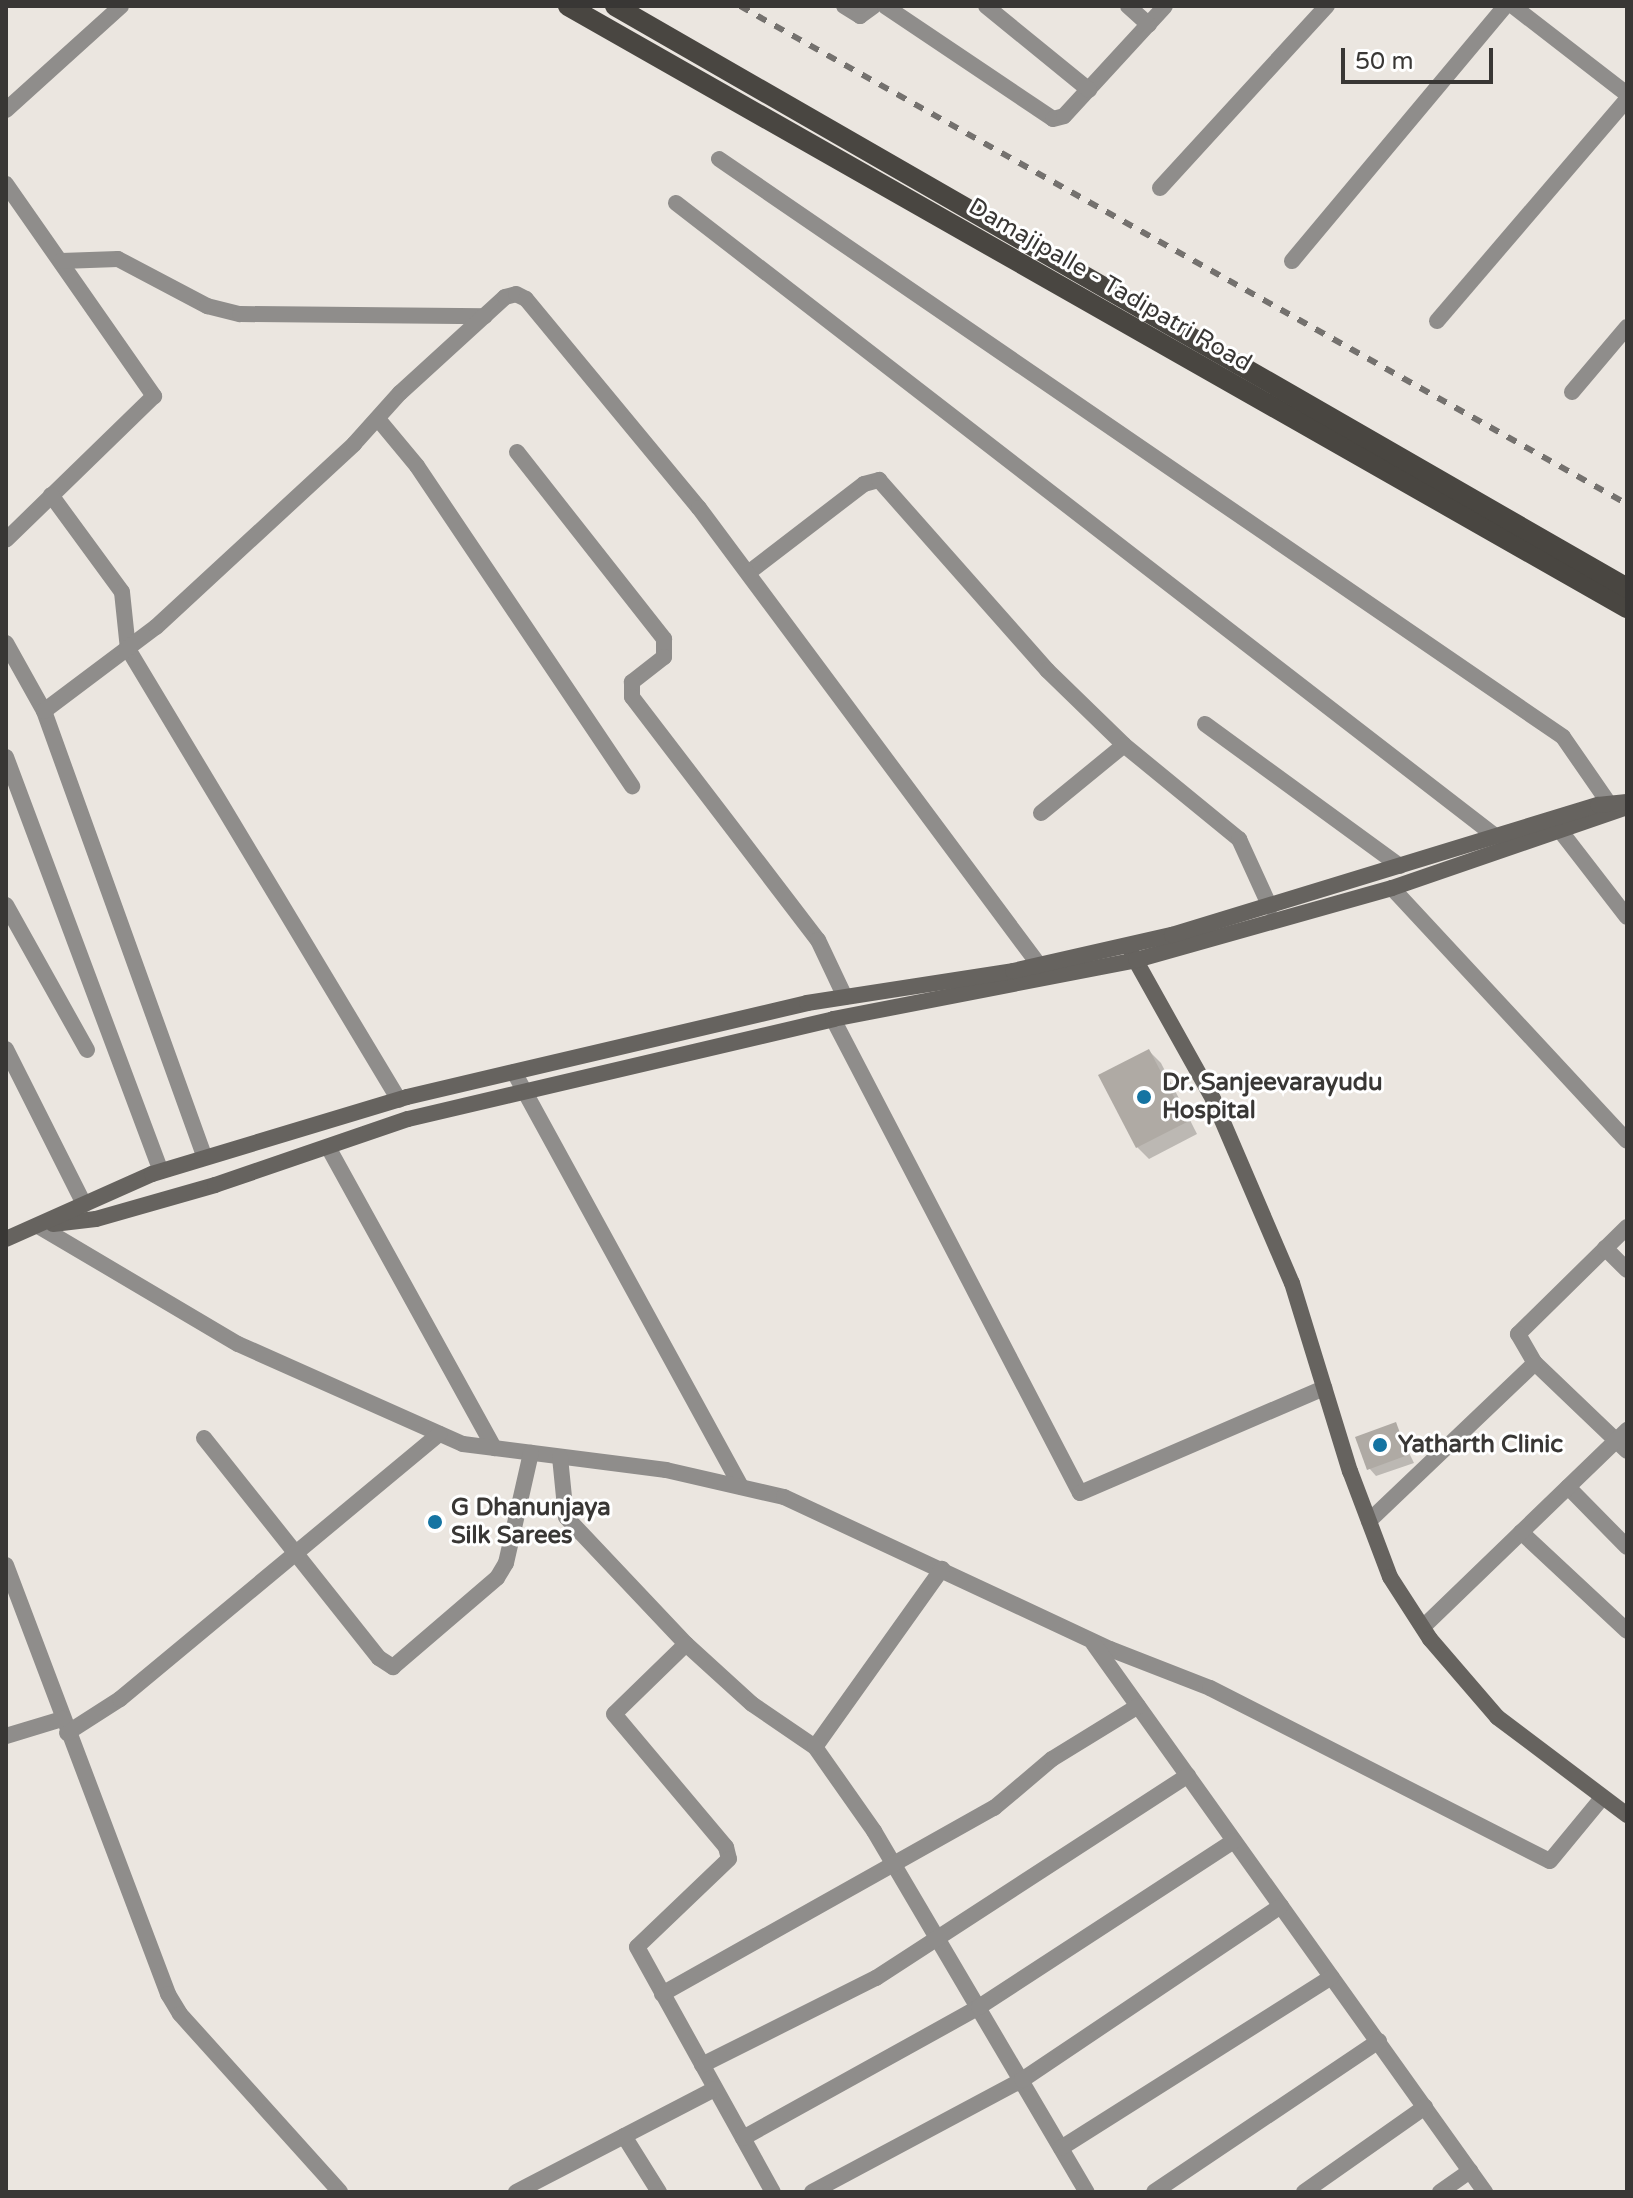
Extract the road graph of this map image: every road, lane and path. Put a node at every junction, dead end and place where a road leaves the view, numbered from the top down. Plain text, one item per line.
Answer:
1 (121, 6) edge
2 (568, 6) edge
3 (615, 6) edge
4 (844, 6) edge
5 (874, 6) edge
6 (885, 6) edge
7 (986, 6) edge
8 (1128, 6) edge
9 (1165, 6) edge
10 (1327, 6) edge
11 (1505, 6) edge
12 (1513, 6) edge
13 (1149, 25) junction
14 (1089, 90) junction
15 (1627, 97) edge
16 (6, 110) edge
17 (719, 159) dead end
18 (6, 184) edge
19 (1160, 188) dead end
20 (676, 203) dead end
21 (61, 261) junction
22 (1292, 261) dead end
23 (485, 316) junction
24 (1437, 321) dead end
25 (1627, 327) edge
26 (1572, 392) dead end
27 (378, 419) junction
28 (517, 452) dead end
29 (51, 495) junction
30 (6, 540) edge
31 (748, 573) junction
32 (1627, 588) edge
33 (1627, 608) edge
34 (6, 643) edge
35 (128, 649) junction
36 (44, 711) junction
37 (1205, 724) dead end
38 (1124, 745) junction
39 (6, 757) edge
40 (632, 786) dead end
41 (1608, 802) junction
42 (1627, 804) edge
43 (1041, 813) dead end
44 (1562, 833) junction
45 (1495, 836) junction
46 (1400, 866) junction
47 (1392, 888) junction
48 (6, 905) edge
49 (1270, 907) junction
50 (1627, 917) edge
51 (1132, 953) junction
52 (1039, 965) junction
53 (845, 997) junction
54 (833, 1019) junction
55 (676, 1034) junction
56 (6, 1049) edge
57 (87, 1050) dead end
58 (680, 1056) junction
59 (514, 1072) junction
60 (526, 1093) junction
61 (399, 1100) junction
62 (1627, 1141) edge
63 (328, 1147) junction
64 (205, 1157) junction
65 (161, 1171) junction
66 (84, 1204) junction
67 (42, 1226) junction
68 (1627, 1227) edge
69 (6, 1239) edge
70 (1605, 1248) junction
71 (1627, 1270) edge
72 (1535, 1363) junction
73 (1324, 1388) junction
74 (439, 1434) junction
75 (204, 1438) dead end
76 (1623, 1441) edge
77 (494, 1448) junction
78 (531, 1453) junction
79 (560, 1457) junction
80 (741, 1487) junction
81 (1568, 1487) junction
82 (1369, 1521) junction
83 (1521, 1532) junction
84 (1627, 1547) edge
85 (297, 1555) junction
86 (6, 1565) edge
87 (942, 1569) junction
88 (1423, 1627) junction
89 (1627, 1631) edge
90 (1090, 1639) junction
91 (686, 1644) junction
92 (1138, 1706) junction
93 (64, 1726) junction
94 (6, 1736) edge
95 (815, 1747) junction
96 (1188, 1775) junction
97 (1602, 1798) junction
98 (1627, 1815) edge
99 (1234, 1841) junction
100 (892, 1863) junction
101 (1281, 1906) junction
102 (933, 1937) junction
103 (1332, 1977) junction
104 (662, 1994) junction
105 (979, 2007) junction
106 (1379, 2041) junction
107 (702, 2065) junction
108 (1022, 2080) junction
109 (715, 2089) junction
110 (1425, 2107) junction
111 (624, 2136) junction
112 (743, 2138) junction
113 (1061, 2148) junction
114 (1470, 2171) junction
115 (340, 2192) edge
116 (516, 2192) edge
117 (659, 2192) edge
118 (773, 2192) edge
119 (812, 2192) edge
120 (1087, 2192) edge
121 (1154, 2192) edge
122 (1304, 2192) edge
123 (1440, 2192) edge
124 (1485, 2192) edge

1 - 16 street
2 - 33 main road, Damajipalle - Tadipatri Road
3 - 32 main road, Damajipalle - Tadipatri Road
4 - 5 street
6 - 14 street
7 - 14 street
8 - 13 street
9 - 13 street
10 - 19 street
11 - 22 street
12 - 15 street
13 - 14 street
15 - 24 street
17 - 41 street
18 - 21 street
20 - 45 street
21 - 23 street
21 - 29 street
23 - 27 street
23 - 31 street
25 - 26 street
27 - 35 street
27 - 40 street
28 - 53 street
29 - 30 street
29 - 35 street
31 - 38 street
31 - 52 street
34 - 36 street
35 - 36 street
35 - 61 street
36 - 64 street
37 - 46 street
38 - 43 street
38 - 49 street
39 - 65 street
41 - 42 main road
41 - 45 main road
42 - 44 main road
44 - 47 main road
44 - 50 street
45 - 46 main road
46 - 49 main road
47 - 51 main road
47 - 62 street
48 - 57 street
49 - 51 main road
51 - 52 main road
51 - 54 main road
51 - 73 main road
52 - 53 main road
53 - 55 main road
54 - 58 main road
54 - 73 street
55 - 58 main road
55 - 59 main road
56 - 66 street
58 - 60 main road
59 - 60 street
59 - 61 main road
60 - 63 main road
60 - 80 street
61 - 64 main road
63 - 67 main road
63 - 77 street
64 - 65 main road
65 - 66 main road
66 - 67 main road
67 - 69 main road
67 - 74 street
68 - 70 street
70 - 71 street
70 - 72 street
72 - 76 street
72 - 82 street
73 - 82 main road
74 - 77 street
74 - 85 street
75 - 85 street
76 - 81 street
77 - 78 street
78 - 79 street
78 - 85 street
79 - 80 street
79 - 91 street
80 - 87 street
81 - 83 street
81 - 84 street
82 - 88 main road
83 - 88 street
83 - 89 street
85 - 93 street
86 - 93 street
87 - 90 street
87 - 95 street
88 - 97 main road
90 - 92 street
90 - 97 street
91 - 95 street
91 - 104 street
92 - 96 street
92 - 100 street
93 - 94 street
93 - 115 street
95 - 100 street
96 - 99 street
96 - 102 street
97 - 98 main road
99 - 101 street
99 - 105 street
100 - 102 street
100 - 104 street
101 - 103 street
101 - 108 street
102 - 105 street
102 - 107 street
103 - 106 street
103 - 113 street
104 - 107 street
105 - 108 street
105 - 112 street
106 - 110 street
106 - 121 street
107 - 109 street
108 - 113 street
108 - 119 street
109 - 111 street
109 - 112 street
110 - 114 street
110 - 122 street
111 - 116 street
111 - 117 street
112 - 118 street
113 - 120 street
114 - 123 street
114 - 124 street

